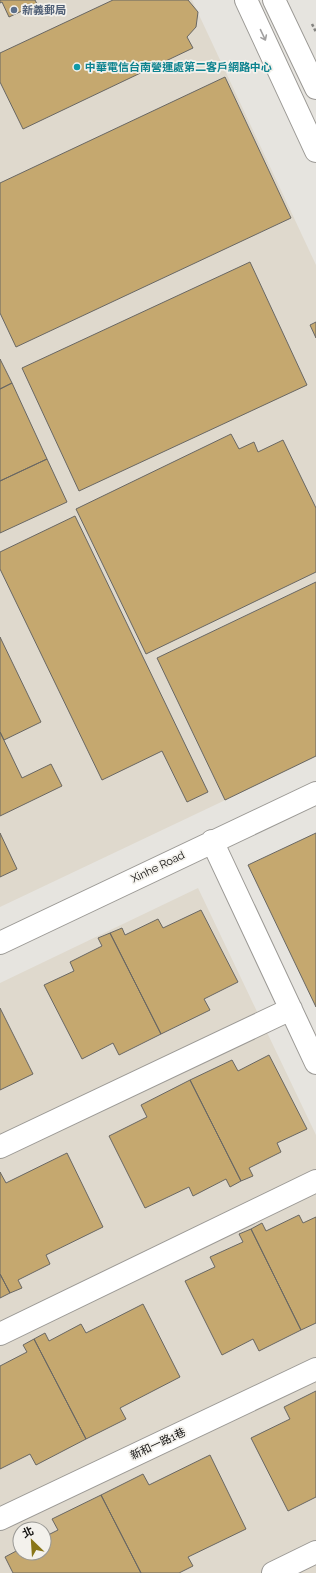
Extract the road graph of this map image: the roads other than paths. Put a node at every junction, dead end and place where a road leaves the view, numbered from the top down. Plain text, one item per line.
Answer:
1 (246, 0) edge
2 (274, 0) edge
3 (316, 88) edge
4 (316, 151) edge
5 (316, 793) edge
6 (212, 841) junction
7 (0, 943) edge
8 (291, 1009) junction
9 (316, 1063) edge
10 (0, 1148) edge
11 (316, 1181) edge
12 (0, 1334) edge
13 (316, 1369) edge
14 (0, 1520) edge
15 (316, 1552) edge
16 (273, 1573) edge

1 -> 4 street
2 - 3 street
5 - 6 street, Xinhe Road
6 - 7 street, Xinhe Road
6 - 8 street
8 - 9 street
8 - 10 street
11 - 12 street
13 - 14 street, 新和一路1巷
15 - 16 street

